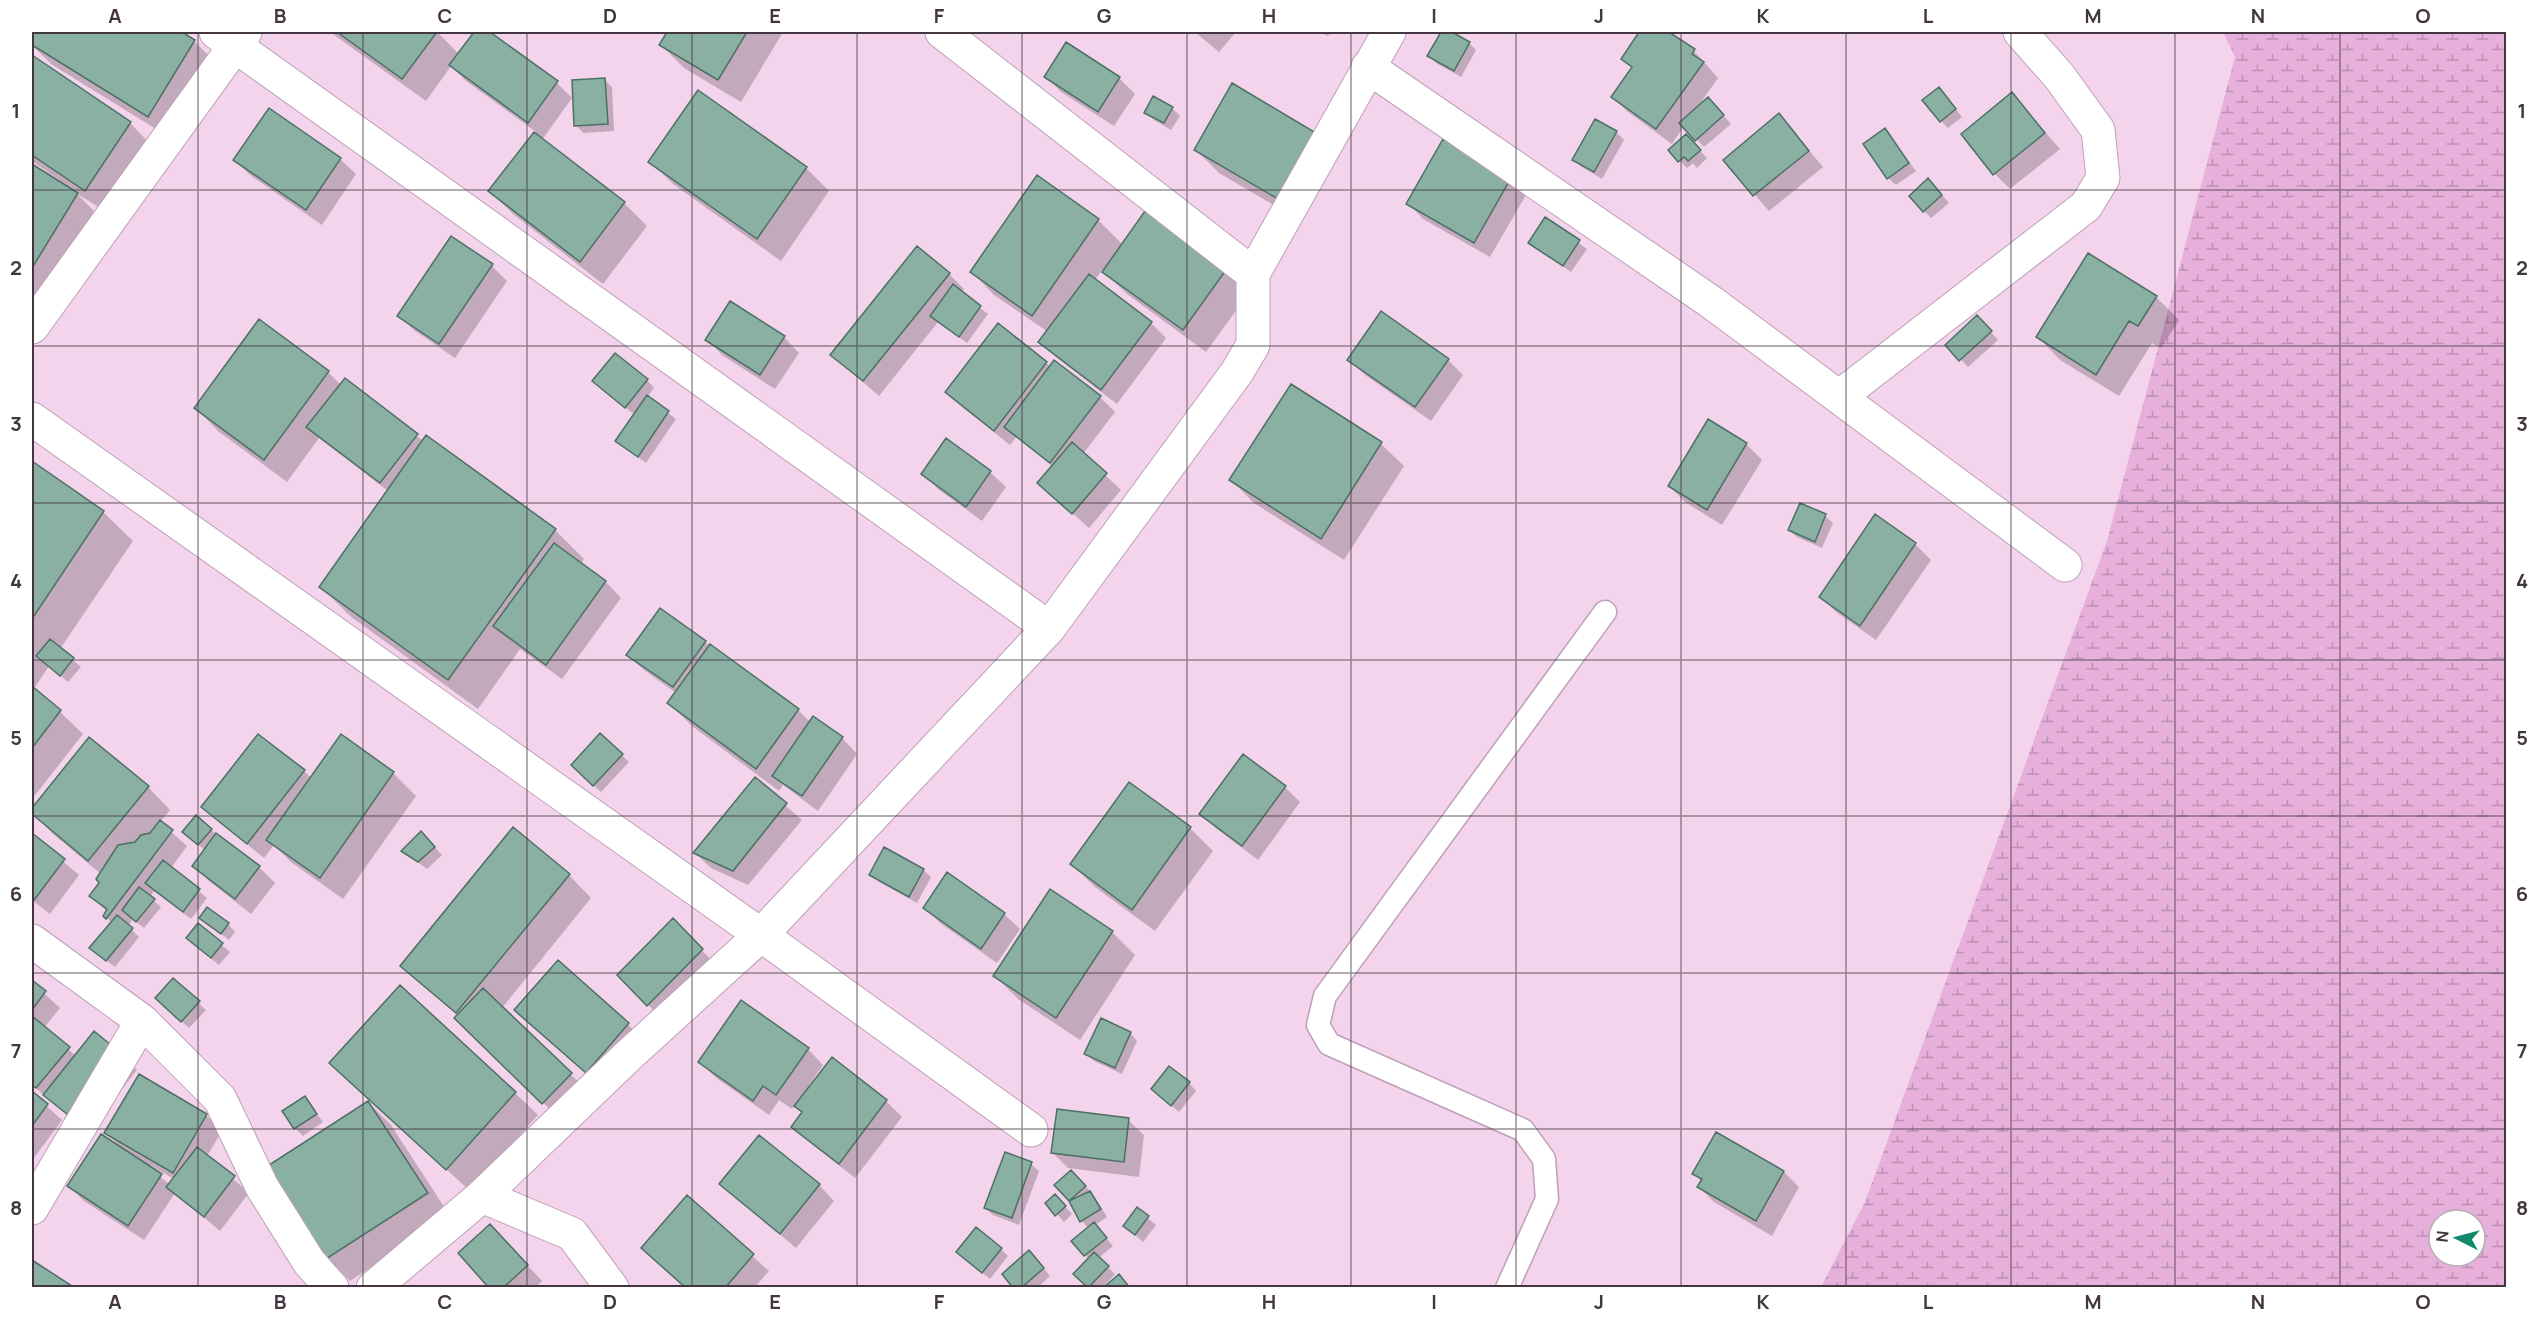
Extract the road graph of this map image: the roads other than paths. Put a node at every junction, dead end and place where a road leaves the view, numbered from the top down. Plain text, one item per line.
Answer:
1 (942, 32) edge
2 (1389, 32) edge
3 (2020, 32) edge
4 (233, 36) edge
5 (1368, 67) junction
6 (1253, 273) junction
7 (32, 327) edge
8 (1839, 397) junction
9 (32, 419) edge
10 (2065, 564) dead end
11 (1605, 612) dead end
12 (1049, 628) junction
13 (761, 936) junction
14 (32, 941) edge
15 (142, 1021) junction
16 (1031, 1130) dead end
17 (482, 1196) junction
18 (32, 1208) edge
19 (332, 1287) edge
20 (373, 1287) edge
21 (612, 1287) edge
22 (1507, 1287) edge

1 - 6 street
2 - 5 street
3 - 8 street
4 - 7 street
4 - 12 street
5 - 6 street
5 - 8 street
6 - 12 street
8 - 10 street
9 - 13 street
11 - 22 lane
12 - 13 street
13 - 16 street
13 - 17 street
14 - 15 street
15 - 18 street
15 - 19 street
17 - 20 street
17 - 21 street

